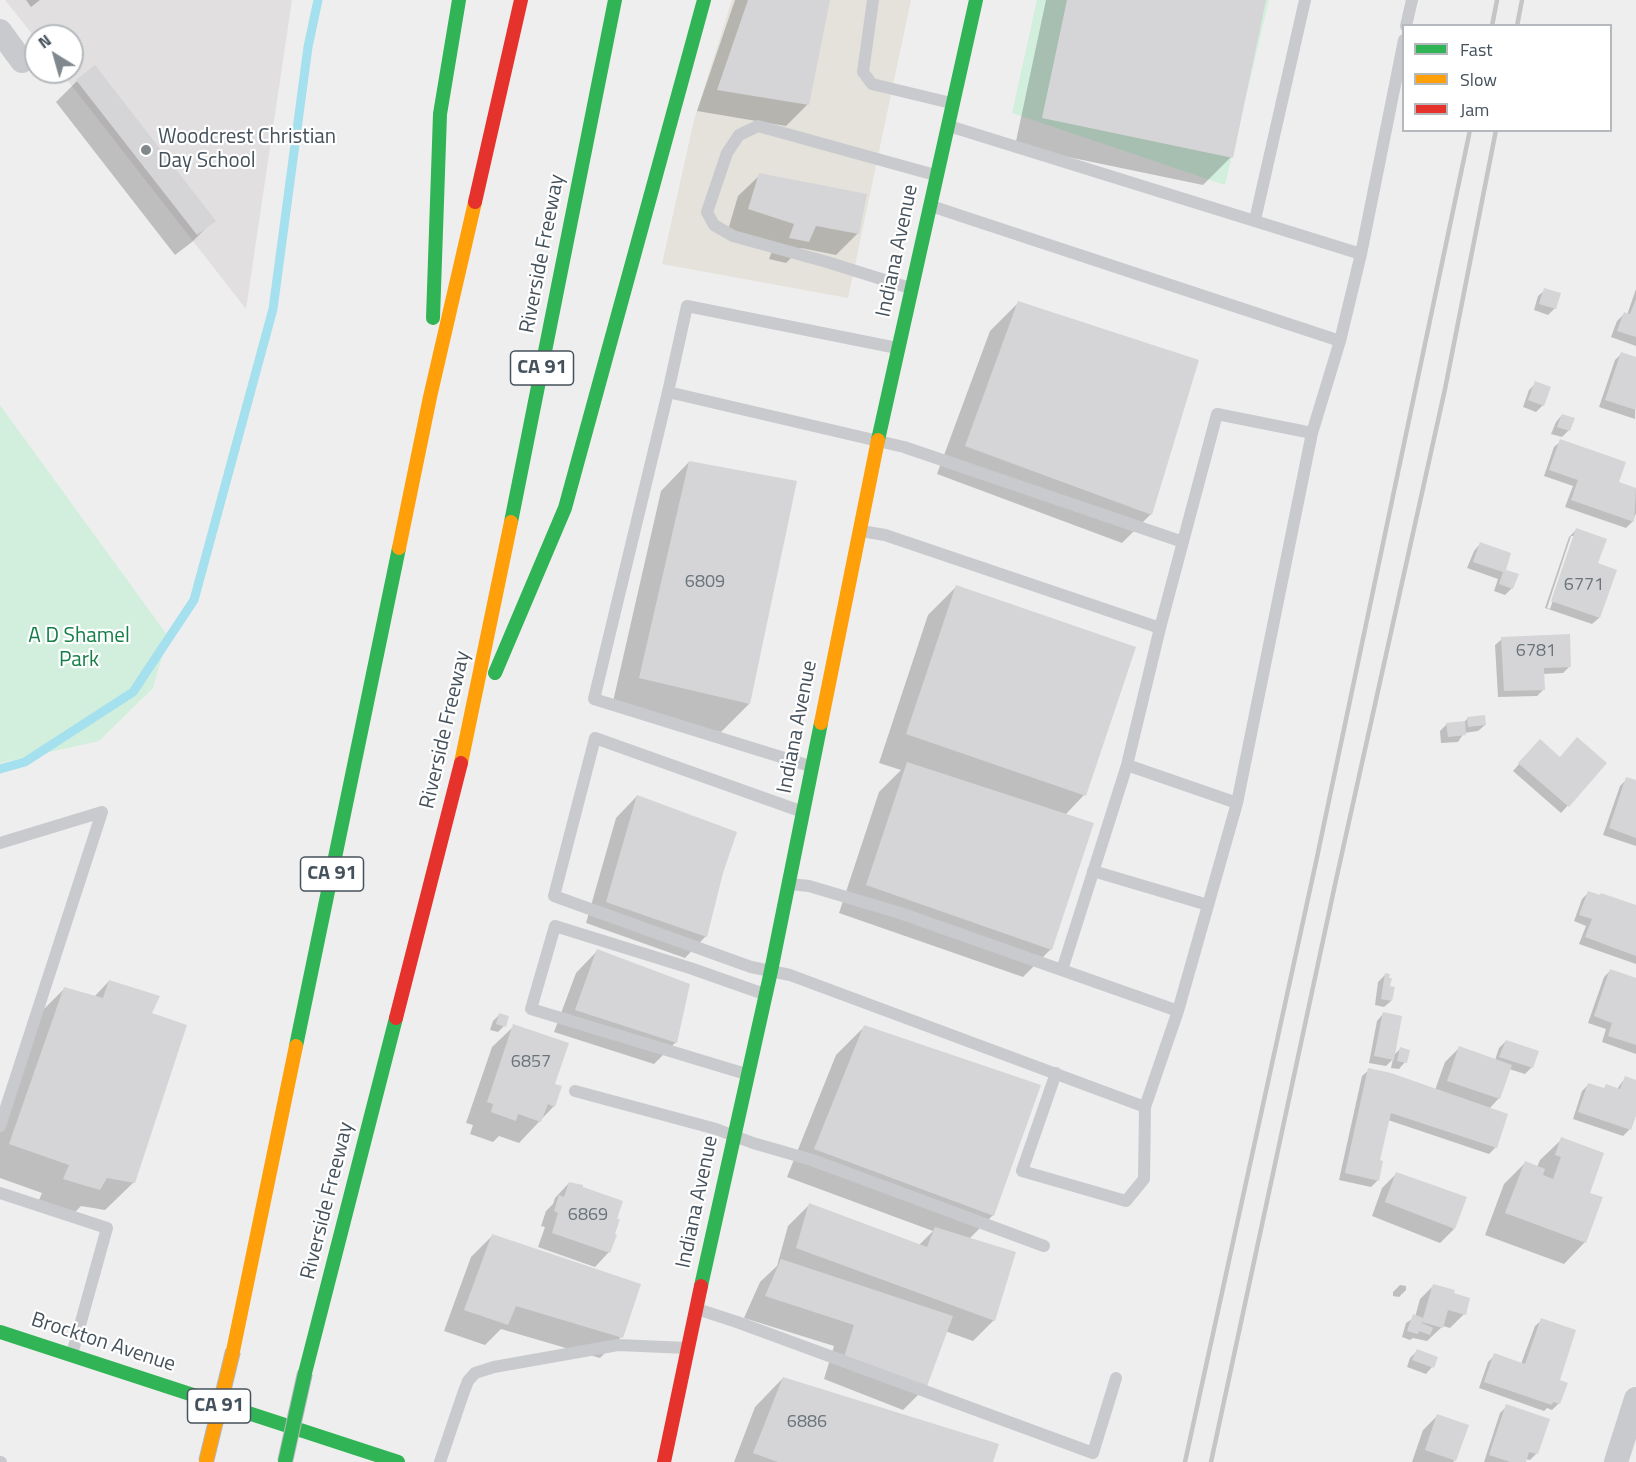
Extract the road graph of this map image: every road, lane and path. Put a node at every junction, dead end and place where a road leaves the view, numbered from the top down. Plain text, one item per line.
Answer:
1 (459, 0) edge
2 (521, 0) edge
3 (615, 0) edge
4 (704, 0) edge
5 (873, 0) edge
6 (976, 0) edge
7 (1305, 0) edge
8 (1412, 0) edge
9 (1407, 24) edge
10 (0, 31) edge
11 (1402, 50) edge
12 (22, 61) dead end
13 (953, 103) junction
14 (948, 125) junction
15 (936, 176) junction
16 (930, 206) junction
17 (1255, 220) junction
18 (1360, 254) junction
19 (912, 288) junction
20 (1340, 341) junction
21 (898, 348) junction
22 (668, 392) junction
23 (430, 397) junction
24 (1312, 433) junction
25 (878, 440) junction
26 (860, 530) junction
27 (1183, 542) junction
28 (1160, 628) junction
29 (468, 735) junction
30 (1127, 765) junction
31 (810, 766) junction
32 (1237, 803) junction
33 (803, 813) junction
34 (0, 843) edge
35 (1093, 871) junction
36 (789, 884) junction
37 (1208, 905) junction
38 (1062, 970) junction
39 (771, 971) junction
40 (765, 994) junction
41 (1178, 1011) junction
42 (747, 1074) junction
43 (1056, 1074) junction
44 (575, 1091) dead end
45 (1145, 1107) junction
46 (0, 1126) edge
47 (734, 1136) junction
48 (0, 1193) edge
49 (1044, 1246) dead end
50 (696, 1309) junction
51 (0, 1332) edge
52 (688, 1348) junction
53 (71, 1355) junction
54 (1116, 1378) dead end
55 (1636, 1399) edge
56 (206, 1462) edge
57 (285, 1462) edge
58 (398, 1462) edge
59 (440, 1462) edge
60 (664, 1462) edge
61 (1616, 1462) edge

1 - 23 main road
2 - 23 main road, CA 91
3 - 29 main road, Riverside Freeway / CA 91
4 - 29 main road
5 - 13 lane
6 - 13 main road, Indiana Avenue
7 - 17 lane
8 - 9 lane
10 - 12 street
11 - 18 lane
13 - 14 main road, Indiana Avenue
14 - 15 main road, Indiana Avenue
14 - 17 lane
15 - 16 main road, Indiana Avenue
15 - 19 lane
16 - 19 main road, Indiana Avenue
16 - 20 lane
17 - 18 lane
18 - 20 lane
19 - 21 main road, Indiana Avenue
20 - 24 lane
21 - 22 lane
21 - 25 main road, Indiana Avenue
22 - 25 lane
22 - 31 lane
23 - 56 main road, CA 91, bridge
24 - 27 lane
24 - 32 lane
25 - 26 main road, Indiana Avenue
25 - 27 lane
26 - 28 lane
26 - 31 main road, Indiana Avenue
27 - 28 lane
28 - 30 lane
29 - 57 main road, Riverside Freeway / CA 91, bridge
30 - 32 lane
30 - 35 lane
31 - 33 main road, Indiana Avenue
32 - 37 lane
33 - 36 main road, Indiana Avenue
33 - 39 lane
34 - 46 lane
35 - 37 lane
35 - 38 lane
36 - 38 lane
36 - 39 main road, Indiana Avenue
37 - 41 lane
38 - 41 lane
39 - 40 main road, Indiana Avenue
39 - 43 lane
40 - 42 main road, Indiana Avenue
40 - 42 lane
41 - 45 lane
42 - 47 main road, Indiana Avenue
43 - 45 lane
43 - 45 lane
44 - 47 lane
47 - 49 lane
47 - 50 main road, Indiana Avenue
48 - 53 lane
50 - 52 main road, Indiana Avenue
50 - 54 lane
51 - 53 main road, Brockton Avenue
52 - 59 lane
52 - 60 main road, Indiana Avenue
53 - 58 main road, Brockton Avenue
55 - 61 street

